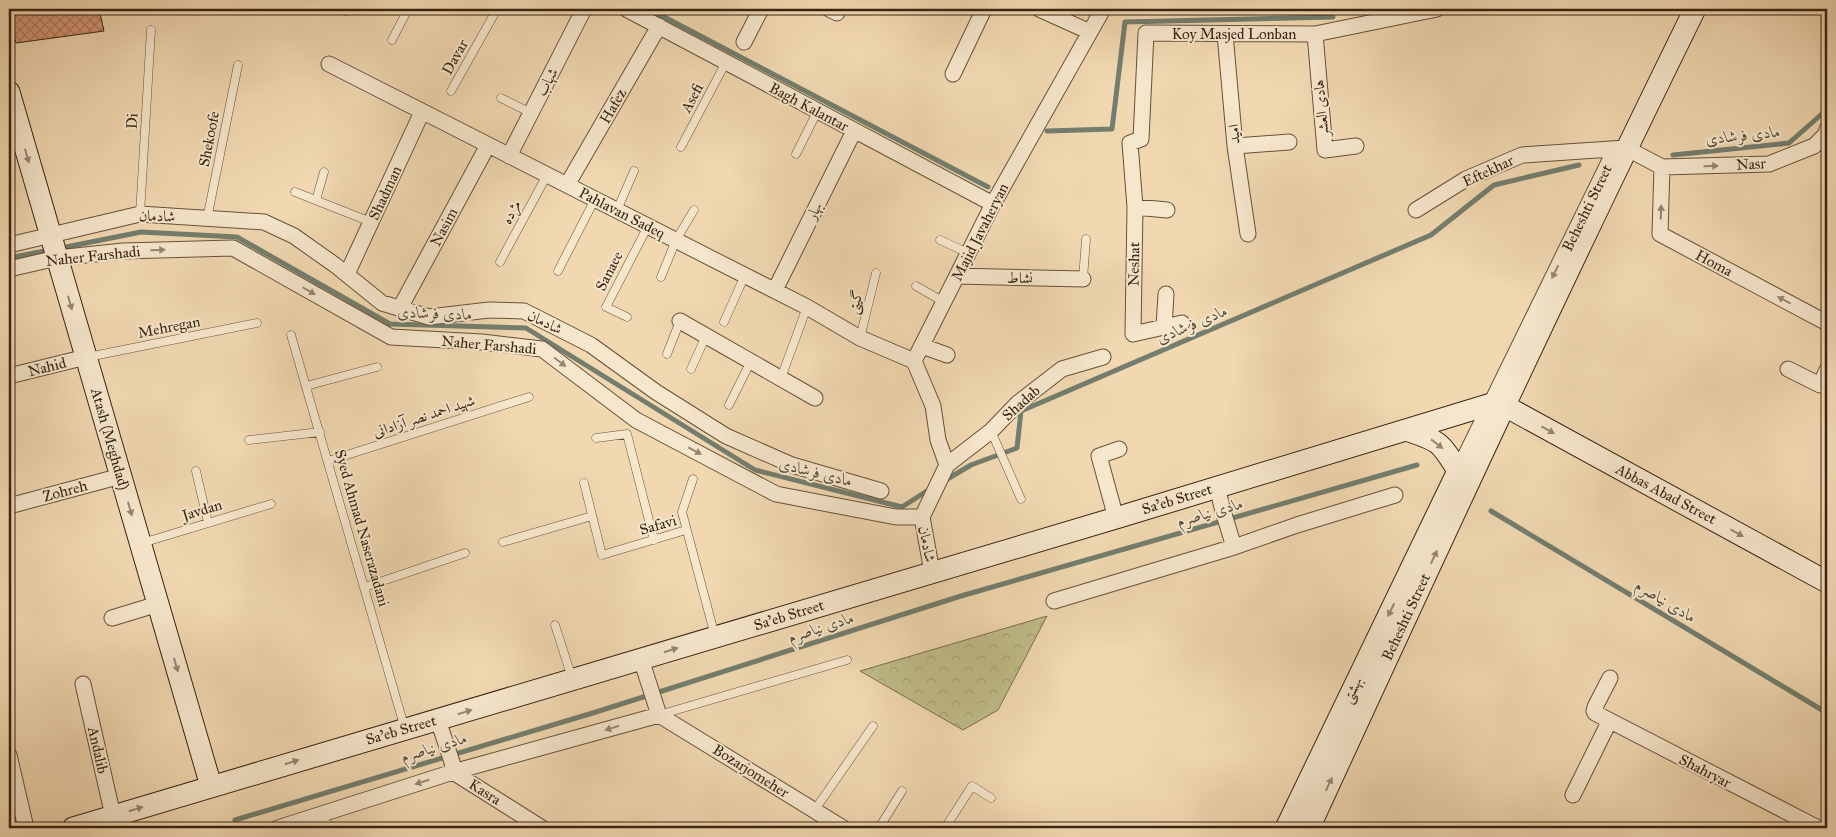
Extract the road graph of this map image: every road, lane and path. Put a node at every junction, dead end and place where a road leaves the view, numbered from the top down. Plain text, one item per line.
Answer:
1 (408, 9) edge
2 (497, 9) edge
3 (584, 9) edge
4 (626, 9) edge
5 (761, 9) edge
6 (984, 9) edge
7 (1040, 9) edge
8 (1103, 9) edge
9 (1437, 9) edge
10 (1686, 9) edge
11 (1696, 9) edge
12 (659, 26) junction
13 (151, 30) dead end
14 (1090, 32) junction
15 (1225, 34) junction
16 (1315, 34) junction
17 (392, 40) dead end
18 (744, 42) dead end
19 (726, 62) junction
20 (238, 64) dead end
21 (330, 64) dead end
22 (953, 74) dead end
23 (451, 91) dead end
24 (9, 92) edge
25 (501, 98) dead end
26 (422, 112) junction
27 (817, 112) junction
28 (531, 113) junction
29 (1827, 129) edge
30 (854, 131) junction
31 (1290, 142) dead end
32 (1130, 143) joint
33 (488, 145) junction
34 (1235, 146) junction
35 (1356, 146) dead end
36 (682, 148) dead end
37 (1621, 149) junction
38 (796, 154) dead end
39 (509, 156) junction
40 (1662, 167) junction
41 (634, 171) dead end
42 (324, 172) dead end
43 (547, 175) junction
44 (567, 185) junction
45 (295, 192) dead end
46 (596, 199) junction
47 (316, 200) junction
48 (993, 204) junction
49 (1135, 207) junction
50 (617, 210) junction
51 (694, 210) dead end
52 (1168, 210) dead end
53 (1416, 210) dead end
54 (140, 214) junction
55 (207, 219) junction
56 (371, 222) junction
57 (648, 226) junction
58 (1248, 234) dead end
59 (676, 240) junction
60 (940, 240) dead end
61 (1086, 240) dead end
62 (9, 245) edge
63 (50, 247) junction
64 (968, 253) junction
65 (500, 262) dead end
66 (9, 269) edge
67 (558, 271) dead end
68 (876, 273) dead end
69 (347, 274) junction
70 (745, 275) junction
71 (957, 276) junction
72 (661, 277) dead end
73 (1084, 279) joint
74 (916, 286) dead end
75 (775, 290) junction
76 (1166, 294) dead end
77 (944, 302) junction
78 (807, 307) junction
79 (400, 308) junction
80 (627, 317) dead end
81 (680, 321) joint
82 (724, 322) dead end
83 (1827, 322) edge
84 (258, 323) dead end
85 (1182, 323) dead end
86 (1164, 327) junction
87 (291, 335) dead end
88 (706, 336) junction
89 (860, 338) junction
90 (922, 346) junction
91 (666, 354) dead end
92 (947, 355) dead end
93 (86, 357) junction
94 (1104, 357) dead end
95 (914, 361) junction
96 (751, 362) junction
97 (377, 367) dead end
98 (691, 369) dead end
99 (1788, 369) dead end
100 (1827, 370) edge
101 (9, 376) edge
102 (781, 378) junction
103 (306, 386) junction
104 (529, 397) dead end
105 (815, 398) dead end
106 (1498, 401) junction
107 (729, 405) dead end
108 (1406, 430) junction
109 (991, 431) junction
110 (320, 432) junction
111 (596, 438) dead end
112 (250, 440) dead end
113 (1119, 448) dead end
114 (328, 461) junction
115 (947, 465) junction
116 (196, 471) dead end
117 (1458, 471) junction
118 (121, 476) junction
119 (694, 479) dead end
120 (584, 483) dead end
121 (1217, 487) junction
122 (881, 491) dead end
123 (1395, 495) dead end
124 (1021, 499) dead end
125 (271, 504) dead end
126 (9, 506) edge
127 (592, 516) junction
128 (922, 517) junction
129 (1116, 518) junction
130 (208, 523) junction
131 (686, 530) junction
132 (654, 540) junction
133 (503, 542) dead end
134 (1233, 543) junction
135 (140, 544) junction
136 (466, 554) dead end
137 (932, 572) junction
138 (1827, 582) edge
139 (364, 587) junction
140 (1054, 601) dead end
141 (158, 604) junction
142 (112, 618) dead end
143 (555, 625) dead end
144 (715, 637) junction
145 (642, 659) junction
146 (847, 660) dead end
147 (1610, 678) dead end
148 (573, 680) junction
149 (82, 684) dead end
150 (659, 714) junction
151 (438, 720) junction
152 (1609, 722) junction
153 (873, 726) dead end
154 (405, 728) junction
155 (9, 755) edge
156 (451, 761) junction
157 (211, 786) junction
158 (902, 791) dead end
159 (1573, 795) dead end
160 (991, 798) dead end
161 (814, 811) junction
162 (113, 816) junction
163 (316, 817) junction
164 (26, 828) edge
165 (73, 828) edge
166 (278, 828) edge
167 (334, 828) edge
168 (542, 828) edge
169 (843, 828) edge
170 (879, 828) edge
171 (946, 828) edge
172 (1286, 828) edge
173 (1309, 828) edge
174 (1818, 828) edge

1 - 17 lane
2 - 23 lane, Davar
3 - 28 street, شهاب
4 - 12 street, Bagh Kalantar
5 - 18 street
6 - 22 street
7 - 14 street
8 - 14 street, Majid Javaheryan
9 - 16 street, Koy Masjed Lonban
10 - 37 street, Beheshti Street
11 - 37 main road, Beheshti Street
12 - 19 street, Bagh Kalantar
12 - 44 street, Hafez
13 - 54 lane, Di
14 - 48 street, Majid Javaheryan
15 - 16 street, Koy Masjed Lonban
15 - 32 street, Koy Masjed Lonban
15 - 34 street, امید
16 - 35 street, هادی العشر
19 - 27 street, Bagh Kalantar
19 - 36 lane, Asefi
20 - 55 lane, Shekoofe
21 - 26 street, Pahlavan Sadeq
24 -> 63 main road, Atash (Meghdad)
25 - 28 lane
26 - 33 street, Pahlavan Sadeq
26 - 56 street, Shadman
27 - 30 street, Bagh Kalantar
27 - 38 lane
28 - 39 street, شهاب
40 -> 29 street, Nasr
30 - 48 street, Bagh Kalantar
30 - 75 street, بهار
31 - 34 street
32 - 49 street, Neshat
33 - 39 street, Pahlavan Sadeq
33 - 79 street, Nasim
34 - 58 street, امید
37 - 40 street
37 - 53 street, Eftekhar
37 - 106 main road, Beheshti Street
39 - 43 street, Pahlavan Sadeq
83 -> 40 street, Homa
41 - 50 lane
42 - 47 lane
43 - 44 street, Pahlavan Sadeq
43 - 65 lane, مژده
44 - 46 street, Pahlavan Sadeq
45 - 47 lane
46 - 50 street, Pahlavan Sadeq
46 - 67 lane
47 - 56 lane
48 - 64 street, Majid Javaheryan
49 - 52 street
49 - 86 street, Neshat
50 - 57 street, Pahlavan Sadeq
51 - 59 lane
54 - 55 street, شادمان
54 - 63 street, شادمان
55 - 69 street, شادمان
56 - 69 street, Shadman
57 - 59 street, Pahlavan Sadeq
57 - 80 lane, Sanaee
59 - 70 street, Pahlavan Sadeq
59 - 72 lane
60 - 64 lane
61 - 73 lane
62 - 63 street, Naher Farshadi
63 - 66 street, Naher Farshadi
63 -> 93 main road, Atash (Meghdad)
63 -> 128 street, Naher Farshadi
64 - 71 street, Majid Javaheryan
68 - 89 lane, گیتی
69 - 79 street, شادمان
70 - 75 street, Pahlavan Sadeq
70 - 82 lane
71 - 73 street, نشاط
71 - 77 street, Majid Javaheryan
74 - 77 lane
75 - 78 street, Pahlavan Sadeq
76 - 86 street
77 - 90 street, Majid Javaheryan
78 - 89 street, Pahlavan Sadeq
78 - 102 lane
79 - 122 street, شادمان
81 - 88 street
81 - 91 lane
84 - 93 lane, Mehregan
85 - 86 street, Neshat
87 - 103 lane, Syed Ahmad Naserazadani
88 - 96 street
88 - 98 lane
89 - 95 street, Pahlavan Sadeq
90 - 92 street
90 - 95 street, Majid Javaheryan
93 - 101 street, Nahid
93 - 118 main road, Atash (Meghdad)
94 - 109 street, Shadab
95 - 115 street
96 - 102 street
96 - 107 lane
97 - 103 lane
99 - 100 street
102 - 105 street
103 - 110 lane, Syed Ahmad Naserazadani
104 - 114 lane, شهید احمد نصر آزادانی
106 - 108 main road, Sa'eb Street
106 - 117 street
106 -> 138 main road, Abbas Abad Street
173 -> 106 main road, Beheshti Street
108 -> 117 main road
108 - 121 main road, Sa'eb Street
109 - 115 street, Shadab
109 - 124 lane
110 - 112 lane
110 - 114 lane, Syed Ahmad Naserazadani
111 - 132 lane
113 - 129 street
114 - 139 lane, Syed Ahmad Naserazadani
115 - 128 street
116 - 130 lane
117 -> 172 main road, بهشتی
118 - 126 street, Zohreh
118 -> 135 main road, Atash (Meghdad)
119 - 131 lane
120 - 127 lane, Safavi
121 - 129 main road, Sa'eb Street
121 - 134 street
123 - 134 street
125 - 130 lane, Javdan
127 - 132 lane, Safavi
127 - 133 lane
128 - 137 street, شادمان
129 - 137 main road, Sa'eb Street
130 - 135 lane, Javdan
131 - 132 lane, Safavi
131 - 144 lane, Safavi
134 - 140 street
135 - 141 main road, Atash (Meghdad)
136 - 139 lane
137 - 144 main road, Sa'eb Street
139 - 154 lane, Syed Ahmad Naserazadani
141 - 142 street
141 -> 157 main road, Atash (Meghdad)
143 - 148 lane
145 -> 144 main road, Sa'eb Street
145 - 148 main road, Sa'eb Street
145 - 150 street
146 - 150 lane
147 - 152 street, Shahryar
151 -> 148 main road, Sa'eb Street
149 - 162 street, Andalib
150 -> 156 street
150 - 161 street, Bozarjomeher
151 - 154 main road, Sa'eb Street
151 - 156 street
152 - 159 street
152 - 174 street, Shahryar
153 - 161 lane
157 -> 154 main road, Sa'eb Street
155 - 164 street
156 -> 163 street
156 - 168 street, Kasra
162 -> 157 main road, Sa'eb Street
158 - 170 lane
160 - 171 lane
161 - 169 street, Bozarjomeher
162 - 165 main road, Sa'eb Street
163 - 166 street
163 - 167 lane

